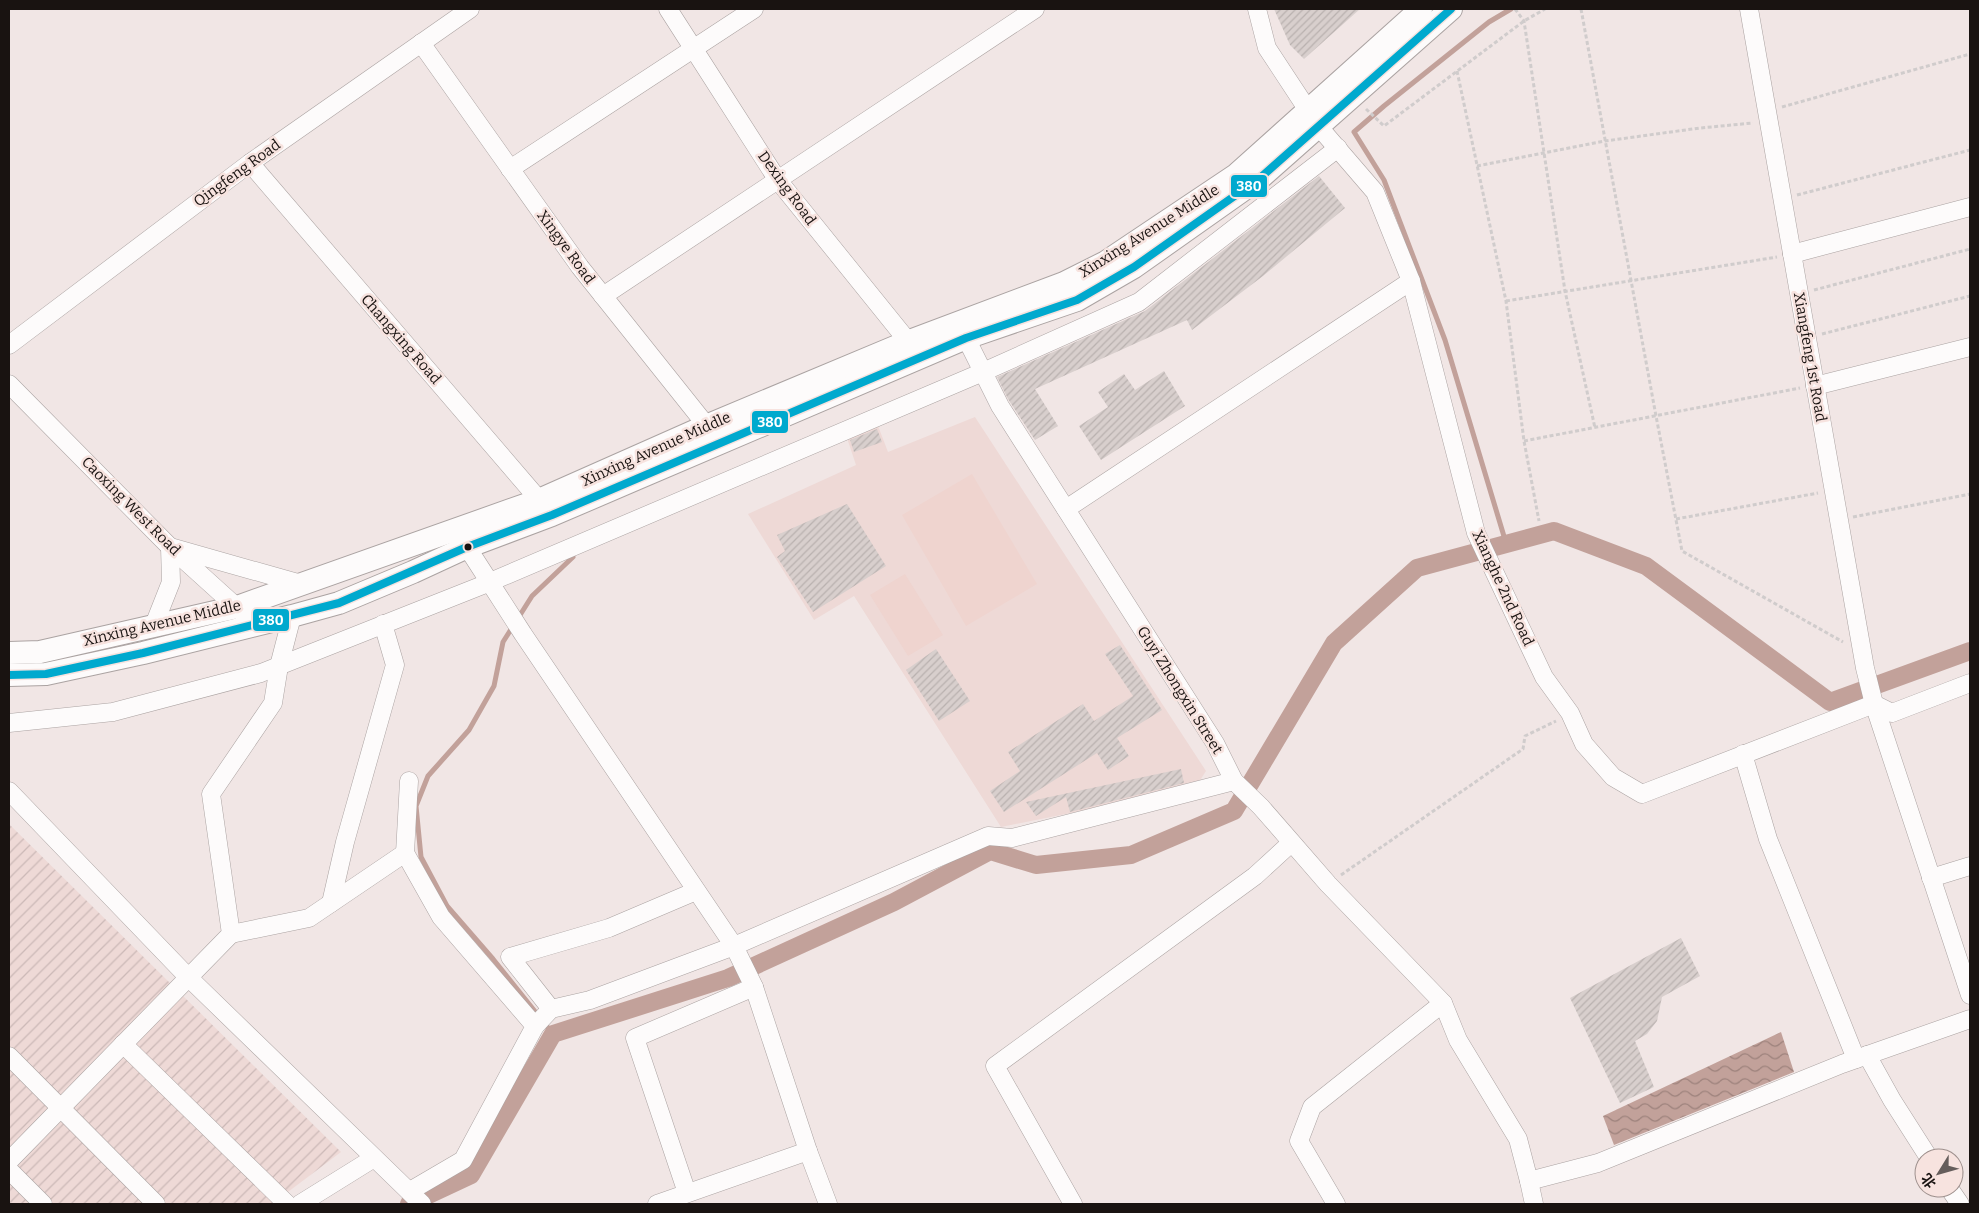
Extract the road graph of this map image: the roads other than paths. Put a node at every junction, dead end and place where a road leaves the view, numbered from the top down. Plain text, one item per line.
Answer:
1 (470, 9) edge
2 (668, 9) edge
3 (754, 9) edge
4 (1035, 9) edge
5 (1257, 9) edge
6 (1421, 9) edge
7 (1451, 9) edge
8 (1749, 9) edge
9 (421, 43) junction
10 (693, 48) junction
11 (1314, 119) junction
12 (1338, 148) junction
13 (250, 162) junction
14 (510, 169) junction
15 (777, 179) junction
16 (1970, 207) edge
17 (1792, 254) junction
18 (1411, 281) junction
19 (603, 296) junction
20 (966, 338) junction
21 (9, 345) edge
22 (1970, 347) edge
23 (914, 350) junction
24 (983, 372) junction
25 (9, 384) edge
26 (1815, 386) junction
27 (706, 426) junction
28 (720, 444) junction
29 (546, 508) junction
30 (1066, 509) junction
31 (170, 547) junction
32 (467, 547) junction
33 (490, 582) junction
34 (301, 584) junction
35 (237, 607) junction
36 (292, 616) junction
37 (384, 624) junction
38 (154, 625) junction
39 (256, 625) junction
40 (9, 653) edge
41 (279, 666) junction
42 (9, 675) edge
43 (1970, 683) edge
44 (1874, 704) junction
45 (9, 723) edge
46 (1743, 754) junction
47 (409, 781) dead end
48 (1234, 781) junction
49 (12, 801) edge
50 (1291, 843) junction
51 (405, 853) junction
52 (1970, 866) edge
53 (1931, 878) junction
54 (696, 891) junction
55 (331, 903) junction
56 (231, 934) junction
57 (734, 946) junction
58 (188, 977) junction
59 (754, 987) junction
60 (1970, 995) edge
61 (1443, 1003) junction
62 (550, 1009) junction
63 (1970, 1019) edge
64 (534, 1026) junction
65 (123, 1044) junction
66 (9, 1056) edge
67 (1862, 1057) junction
68 (60, 1108) junction
69 (1923, 1148) edge
70 (808, 1151) junction
71 (374, 1158) junction
72 (9, 1161) edge
73 (9, 1170) edge
74 (1529, 1181) junction
75 (410, 1191) junction
76 (687, 1192) junction
77 (43, 1204) edge
78 (156, 1204) edge
79 (287, 1204) edge
80 (300, 1204) edge
81 (422, 1204) edge
82 (657, 1204) edge
83 (828, 1204) edge
84 (1073, 1204) edge
85 (1336, 1204) edge
86 (1534, 1204) edge

1 - 9 street, Qingfeng Road
2 - 10 street, Dexing Road
3 - 10 street
4 - 15 street
5 - 11 street, Xianghe 2nd Road
6 - 11 main road, Xinxing Avenue Middle
7 - 11 main road, Xinxing Avenue Middle
8 - 17 street, Xiangfeng 1st Road
9 - 13 street, Qingfeng Road
9 - 14 street, Xingye Road
10 - 14 street
10 - 15 street, Dexing Road
11 - 12 street, Xianghe 2nd Road
11 - 20 main road, Xinxing Avenue Middle
11 - 23 main road, Xinxing Avenue Middle
12 - 18 street, Xianghe 2nd Road
12 - 24 street
13 - 21 street, Qingfeng Road
13 - 29 street, Changxing Road
14 - 19 street, Xingye Road
15 - 19 street
15 - 23 street, Dexing Road
16 - 17 street
17 - 26 street, Xiangfeng 1st Road
18 - 30 street
18 - 46 street, Xianghe 2nd Road
19 - 27 street, Xingye Road
20 - 23 main road, Xinxing Avenue Middle
20 - 24 street, Guyi Zhongxin Street
22 - 26 street
23 - 27 main road, Xinxing Avenue Middle
23 - 28 main road, Xinxing Avenue Middle
24 - 30 street, Guyi Zhongxin Street
24 - 33 street
25 - 31 street, Caoxing West Road
26 - 44 street, Xiangfeng 1st Road
27 - 28 street, Xingye Road
27 - 29 main road, Xinxing Avenue Middle
28 - 29 main road, Xinxing Avenue Middle
29 - 32 main road, Xinxing Avenue Middle
29 - 34 main road, Xinxing Avenue Middle
30 - 48 street, Guyi Zhongxin Street
31 - 34 street
31 - 35 street, Caoxing West Road
31 - 38 street
32 - 33 street
32 - 36 main road, Xinxing Avenue Middle
33 - 37 street
33 - 54 street
34 - 35 main road, Xinxing Avenue Middle
35 - 38 main road, Xinxing Avenue Middle
35 - 39 street, Caoxing West Road
36 - 39 main road, Xinxing Avenue Middle
36 - 41 street
37 - 41 street
37 - 55 street
38 - 40 main road, Xinxing Avenue Middle
39 - 42 main road, Xinxing Avenue Middle
41 - 45 street
41 - 56 street
43 - 44 street
44 - 46 street, Xianghe 2nd Road
44 - 53 street, Xiangfeng 1st Road
46 - 67 street
47 - 51 street
48 - 50 street, Guyi Zhongxin Street
48 - 57 street
49 - 58 street
50 - 61 street, Guyi Zhongxin Street
50 - 84 street
51 - 55 street
51 - 64 street
52 - 53 street
53 - 60 street, Xiangfeng 1st Road
54 - 57 street
54 - 62 street
55 - 56 street
56 - 58 street
57 - 59 street
57 - 62 street
58 - 65 street
58 - 71 street
59 - 70 street
59 - 76 street
61 - 74 street
61 - 85 street
62 - 64 street
63 - 67 street
64 - 75 street
65 - 68 street
65 - 79 street
66 - 68 street
67 - 69 street
67 - 74 street
68 - 72 street
68 - 78 street
70 - 76 street
70 - 83 street
71 - 75 street
71 - 80 street
73 - 77 street
74 - 86 street
75 - 81 street
76 - 82 street

